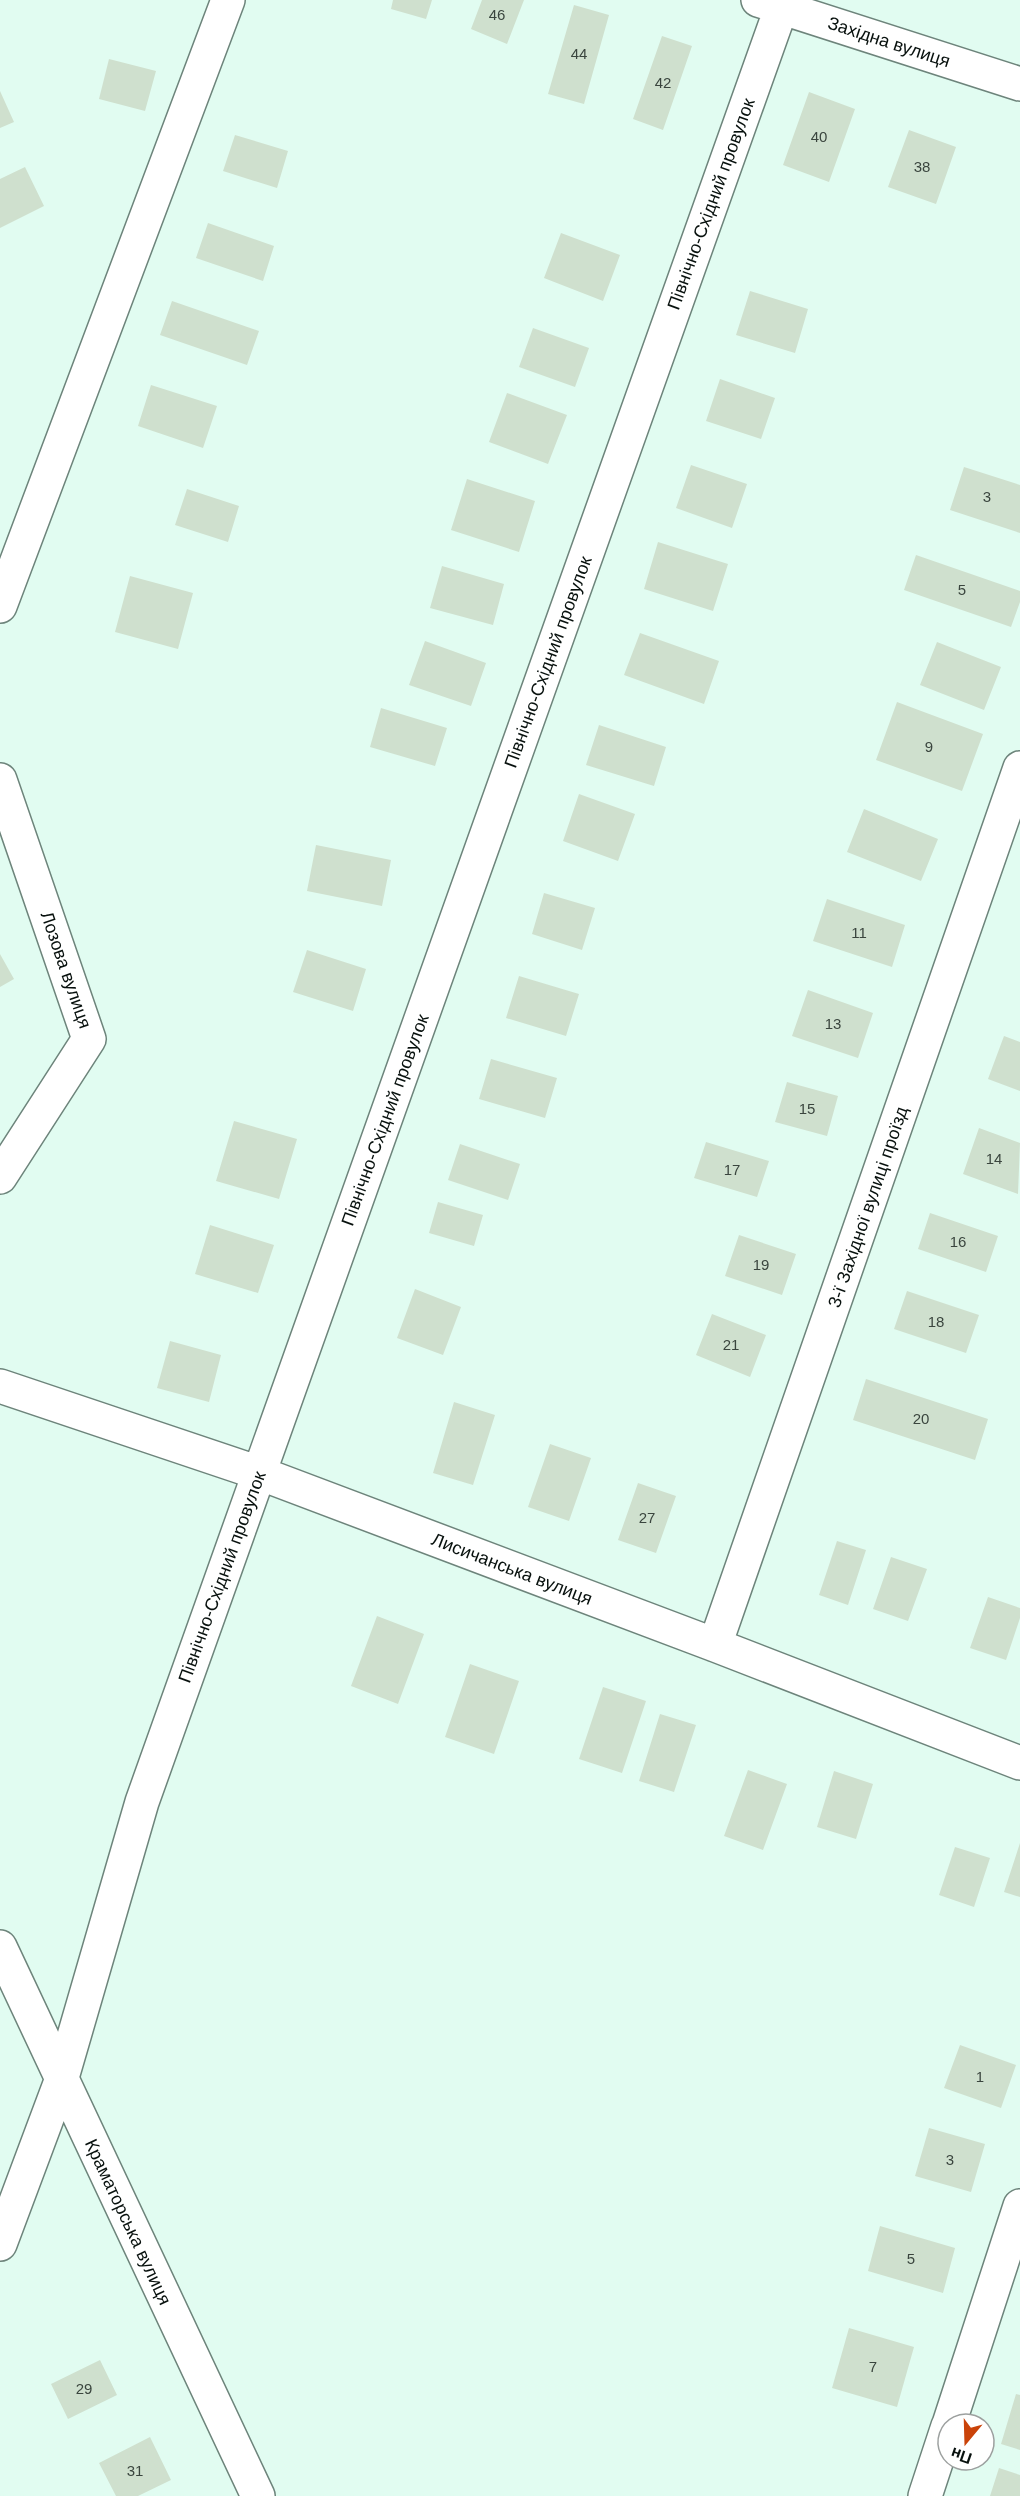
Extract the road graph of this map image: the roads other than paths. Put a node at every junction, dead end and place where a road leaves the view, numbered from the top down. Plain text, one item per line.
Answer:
1 (228, 0) edge
2 (774, 3) edge
3 (1020, 84) edge
4 (0, 606) edge
5 (1020, 768) edge
6 (0, 780) edge
7 (0, 1177) edge
8 (0, 1386) edge
9 (259, 1473) junction
10 (715, 1645) junction
11 (1020, 1763) edge
12 (0, 1947) edge
13 (61, 2081) junction
14 (1020, 2206) edge
15 (0, 2244) edge
16 (1013, 2248) edge
17 (953, 2412) edge
18 (936, 2462) edge
19 (258, 2496) edge
20 (925, 2496) edge

1 - 4 street
2 - 3 street, Західна вулиця
2 - 9 street, Північно-Східний провулок
5 - 10 street, 3-ї Західної вулиці проїзд
6 - 7 street, Лозова вулиця
8 - 9 street, Лисичанська вулиця
9 - 10 street, Лисичанська вулиця
9 - 13 street, Північно-Східний провулок
10 - 11 street, Лисичанська вулиця
12 - 13 street, Краматорська вулиця
13 - 15 street, Північно-Східний провулок
13 - 19 street, Краматорська вулиця
14 - 16 street
16 - 17 street
18 - 20 street

